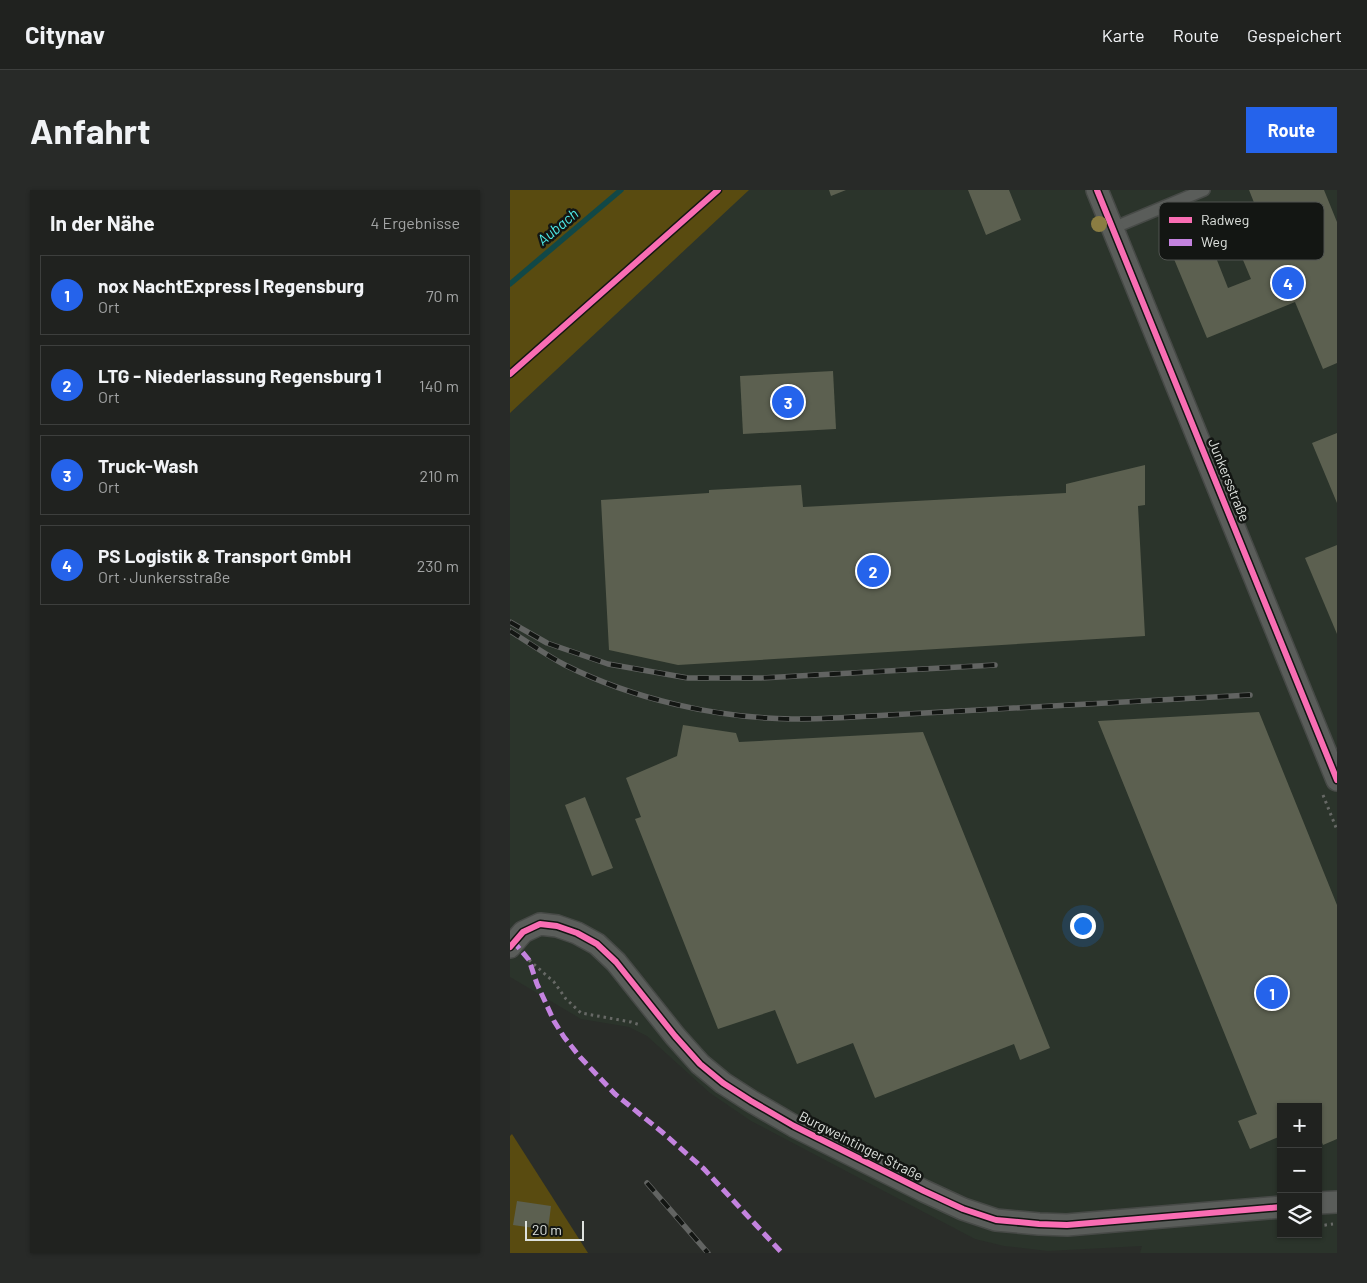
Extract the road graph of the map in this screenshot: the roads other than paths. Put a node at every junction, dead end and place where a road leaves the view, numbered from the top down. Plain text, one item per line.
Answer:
1 (1097, 190) edge
2 (1204, 190) edge
3 (1175, 202) edge
4 (1159, 209) edge
5 (1113, 228) junction
6 (1337, 780) edge
7 (510, 947) edge
8 (1337, 1202) edge
9 (1322, 1204) edge
10 (1277, 1207) edge

1 - 5 street, Junkersstraße
2 - 3 lane
4 - 5 lane
5 - 6 street, Junkersstraße
7 - 10 street, Burgweintinger Straße
8 - 9 street

